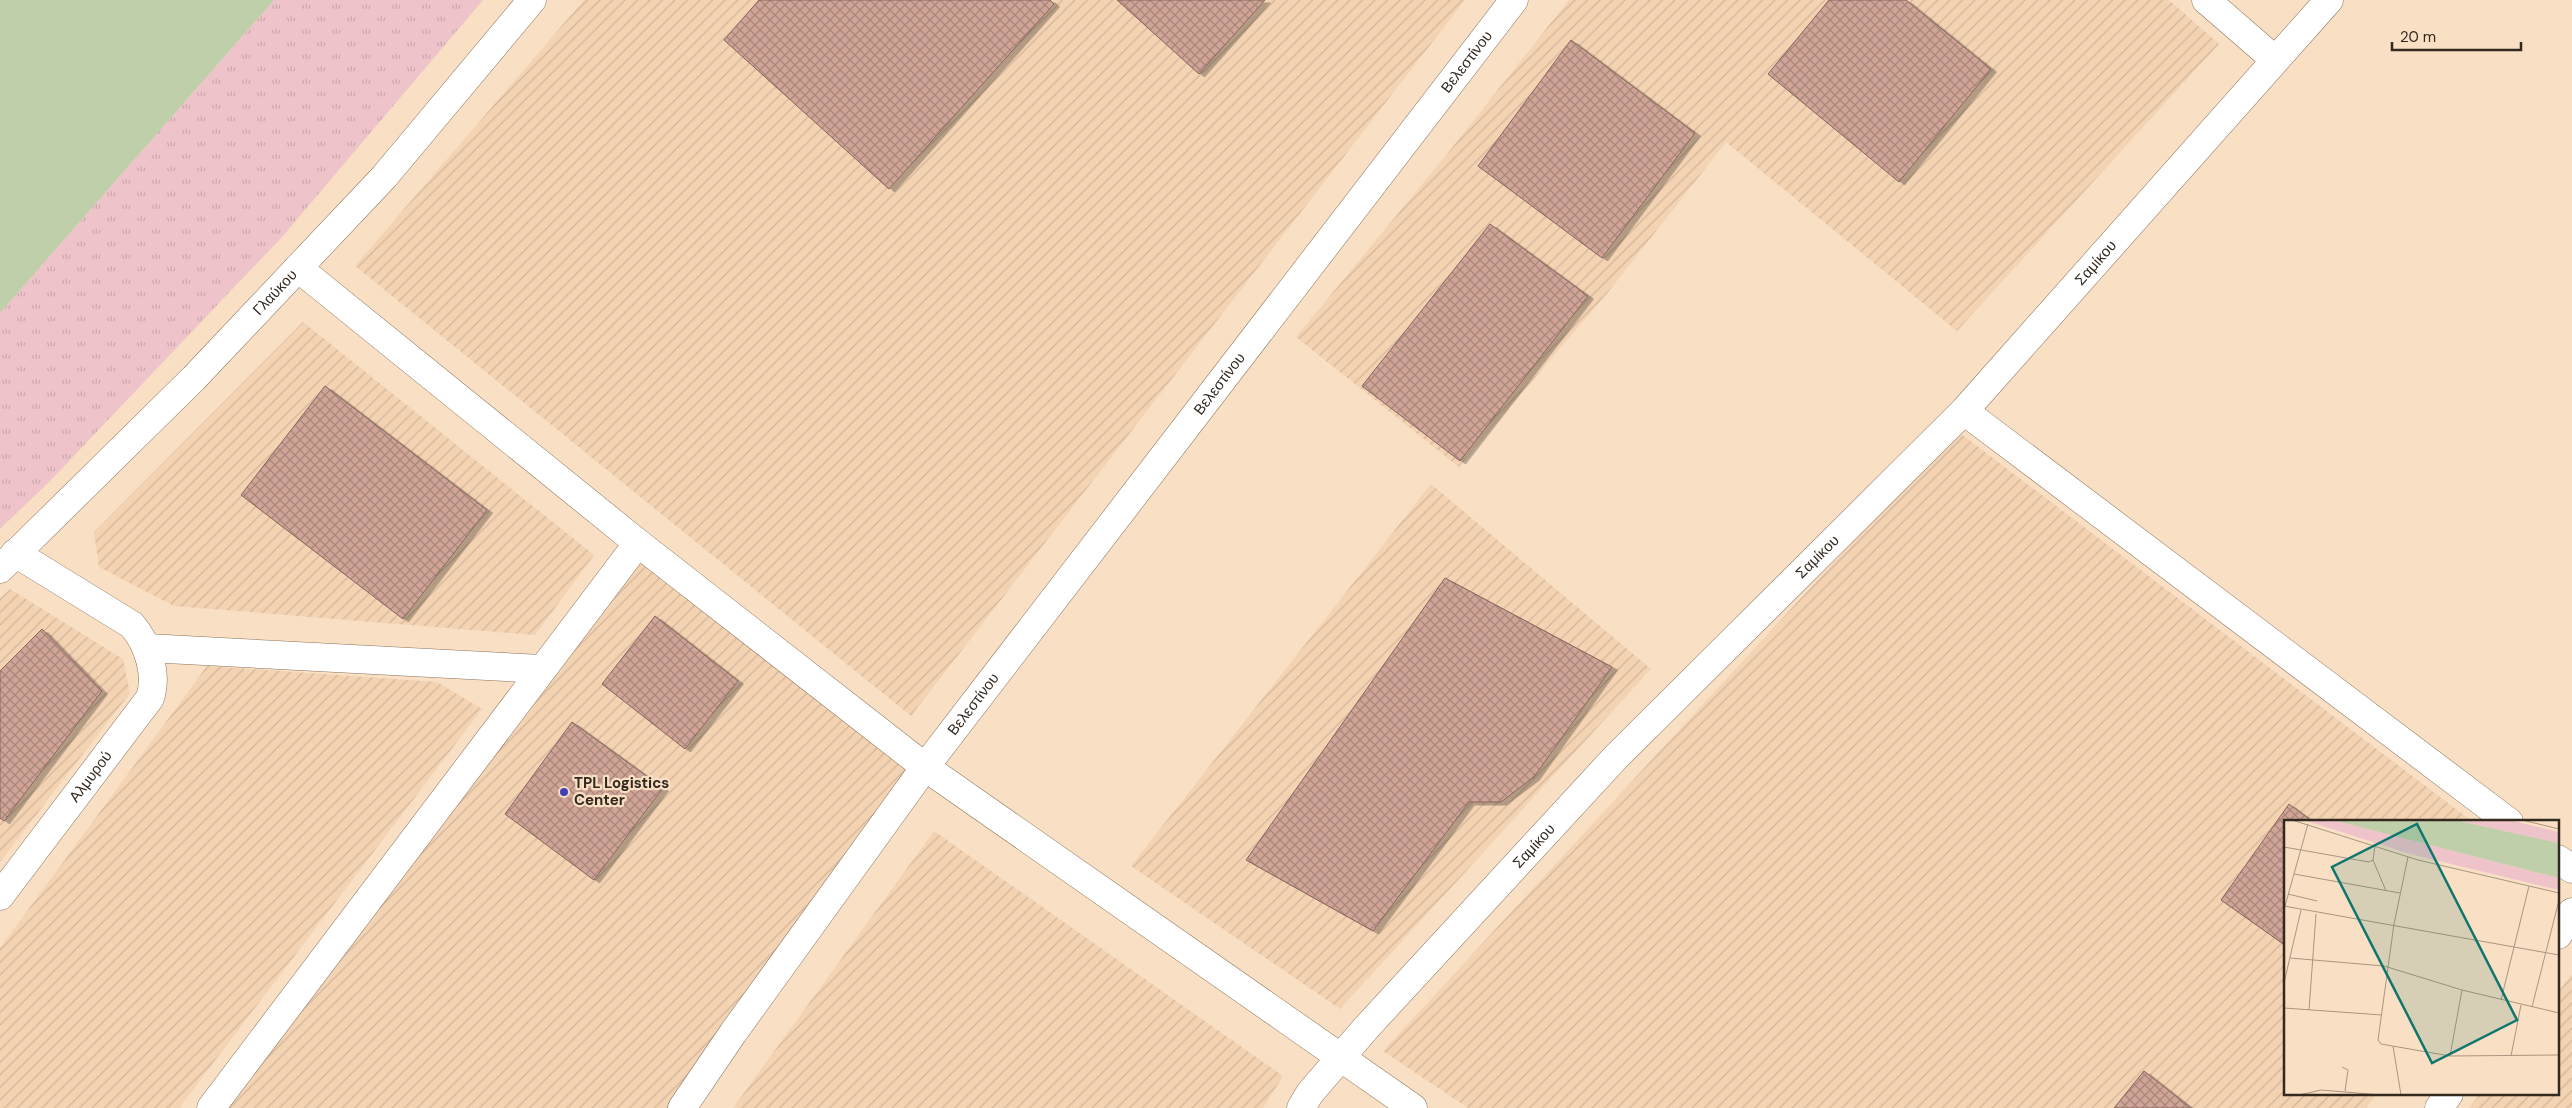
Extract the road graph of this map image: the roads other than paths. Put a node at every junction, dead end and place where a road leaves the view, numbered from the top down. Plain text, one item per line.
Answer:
1 (532, 0) edge
2 (1514, 0) edge
3 (2206, 0) edge
4 (2329, 0) edge
5 (2274, 59) junction
6 (298, 268) junction
7 (1964, 411) junction
8 (638, 543) junction
9 (8, 561) edge
10 (147, 648) junction
11 (542, 669) junction
12 (925, 767) junction
13 (2506, 820) edge
14 (2560, 860) edge
15 (2572, 869) edge
16 (0, 896) edge
17 (2572, 912) edge
18 (2560, 932) edge
19 (1340, 1058) junction
20 (2448, 1096) edge
21 (211, 1108) edge
22 (682, 1108) edge
23 (1301, 1108) edge
24 (1413, 1108) edge
25 (2439, 1108) edge

1 - 6 street, Γλαύκου
2 - 12 street, Βελεστίνου
3 - 5 street
4 - 5 street, Σαμίκου
5 - 7 street, Σαμίκου
6 - 8 street
6 - 9 street, Γλαύκου
7 - 13 street
7 - 19 street, Σαμίκου
8 - 11 street
8 - 12 street
9 - 10 street
10 - 11 street
10 - 16 street, Αλμυρού
11 - 21 street
12 - 19 street
12 - 22 street, Βελεστίνου
14 - 15 street
17 - 18 street
19 - 23 street, Σαμίκου
19 - 24 street
20 - 25 street

